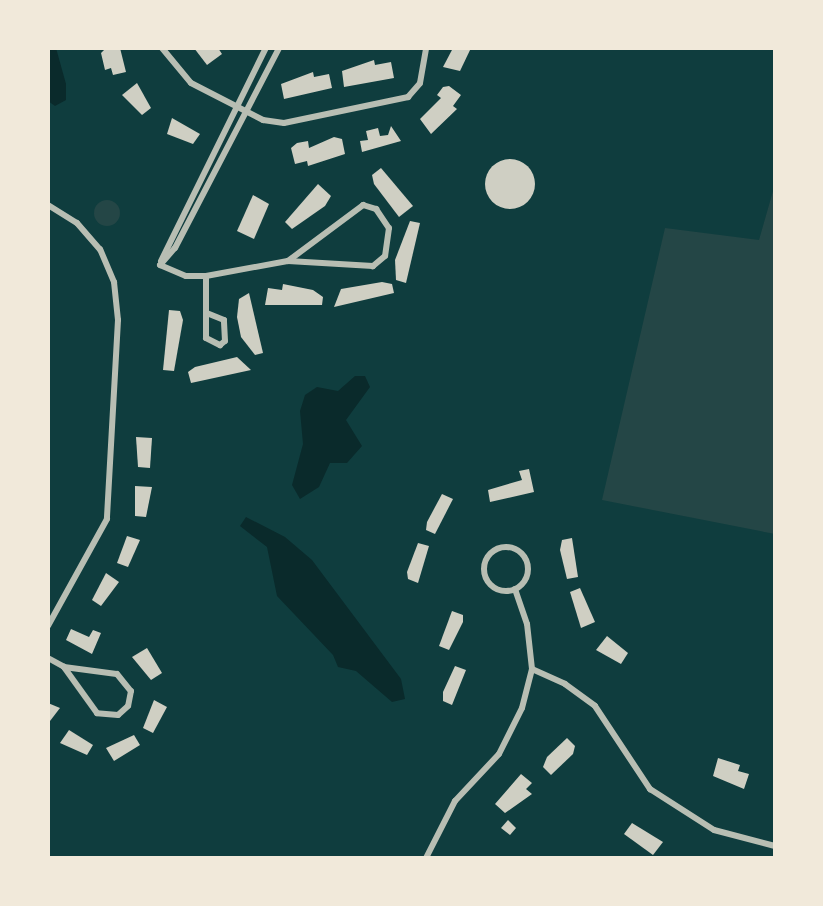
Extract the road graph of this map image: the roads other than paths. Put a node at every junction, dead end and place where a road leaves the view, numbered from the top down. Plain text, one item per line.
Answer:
1 (162, 48) edge
2 (266, 48) edge
3 (279, 48) edge
4 (426, 48) edge
5 (236, 106) junction
6 (246, 112) junction
7 (48, 205) edge
8 (288, 261) junction
9 (160, 265) junction
10 (206, 276) junction
11 (207, 313) junction
12 (515, 589) junction
13 (48, 626) edge
14 (48, 658) edge
15 (64, 667) junction
16 (532, 669) junction
17 (775, 846) edge
18 (426, 858) edge

1 - 5 street
2 - 5 street
3 - 6 street
4 - 6 street
5 - 6 street
5 - 9 street
6 - 9 street
7 - 13 street
8 - 8 street
8 - 10 street
9 - 10 street
10 - 11 street
11 - 11 street
12 - 12 street
12 - 16 street
14 - 15 street
15 - 15 street
16 - 17 street
16 - 18 street

